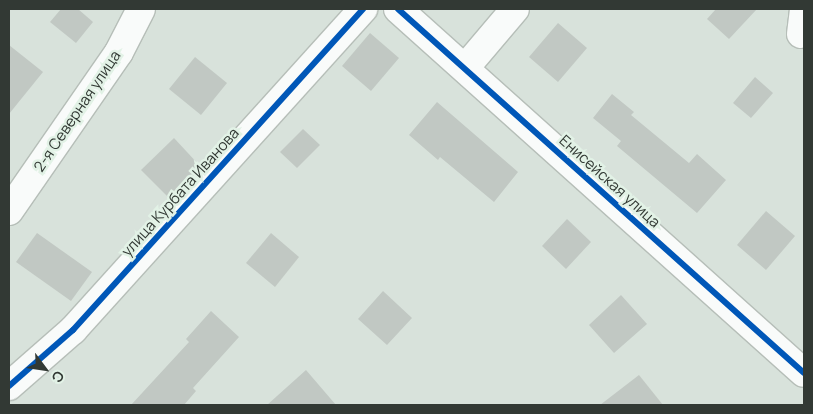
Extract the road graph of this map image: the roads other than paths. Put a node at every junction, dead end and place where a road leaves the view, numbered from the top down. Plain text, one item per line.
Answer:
1 (141, 9) edge
2 (363, 9) edge
3 (398, 9) edge
4 (515, 9) edge
5 (465, 68) junction
6 (9, 211) edge
7 (804, 373) edge
8 (9, 386) edge

1 - 6 street, 2-я Северная улица
2 - 8 street, улица Курбата Иванова
3 - 5 street, Енисейская улица
4 - 5 street
5 - 7 street, Енисейская улица

